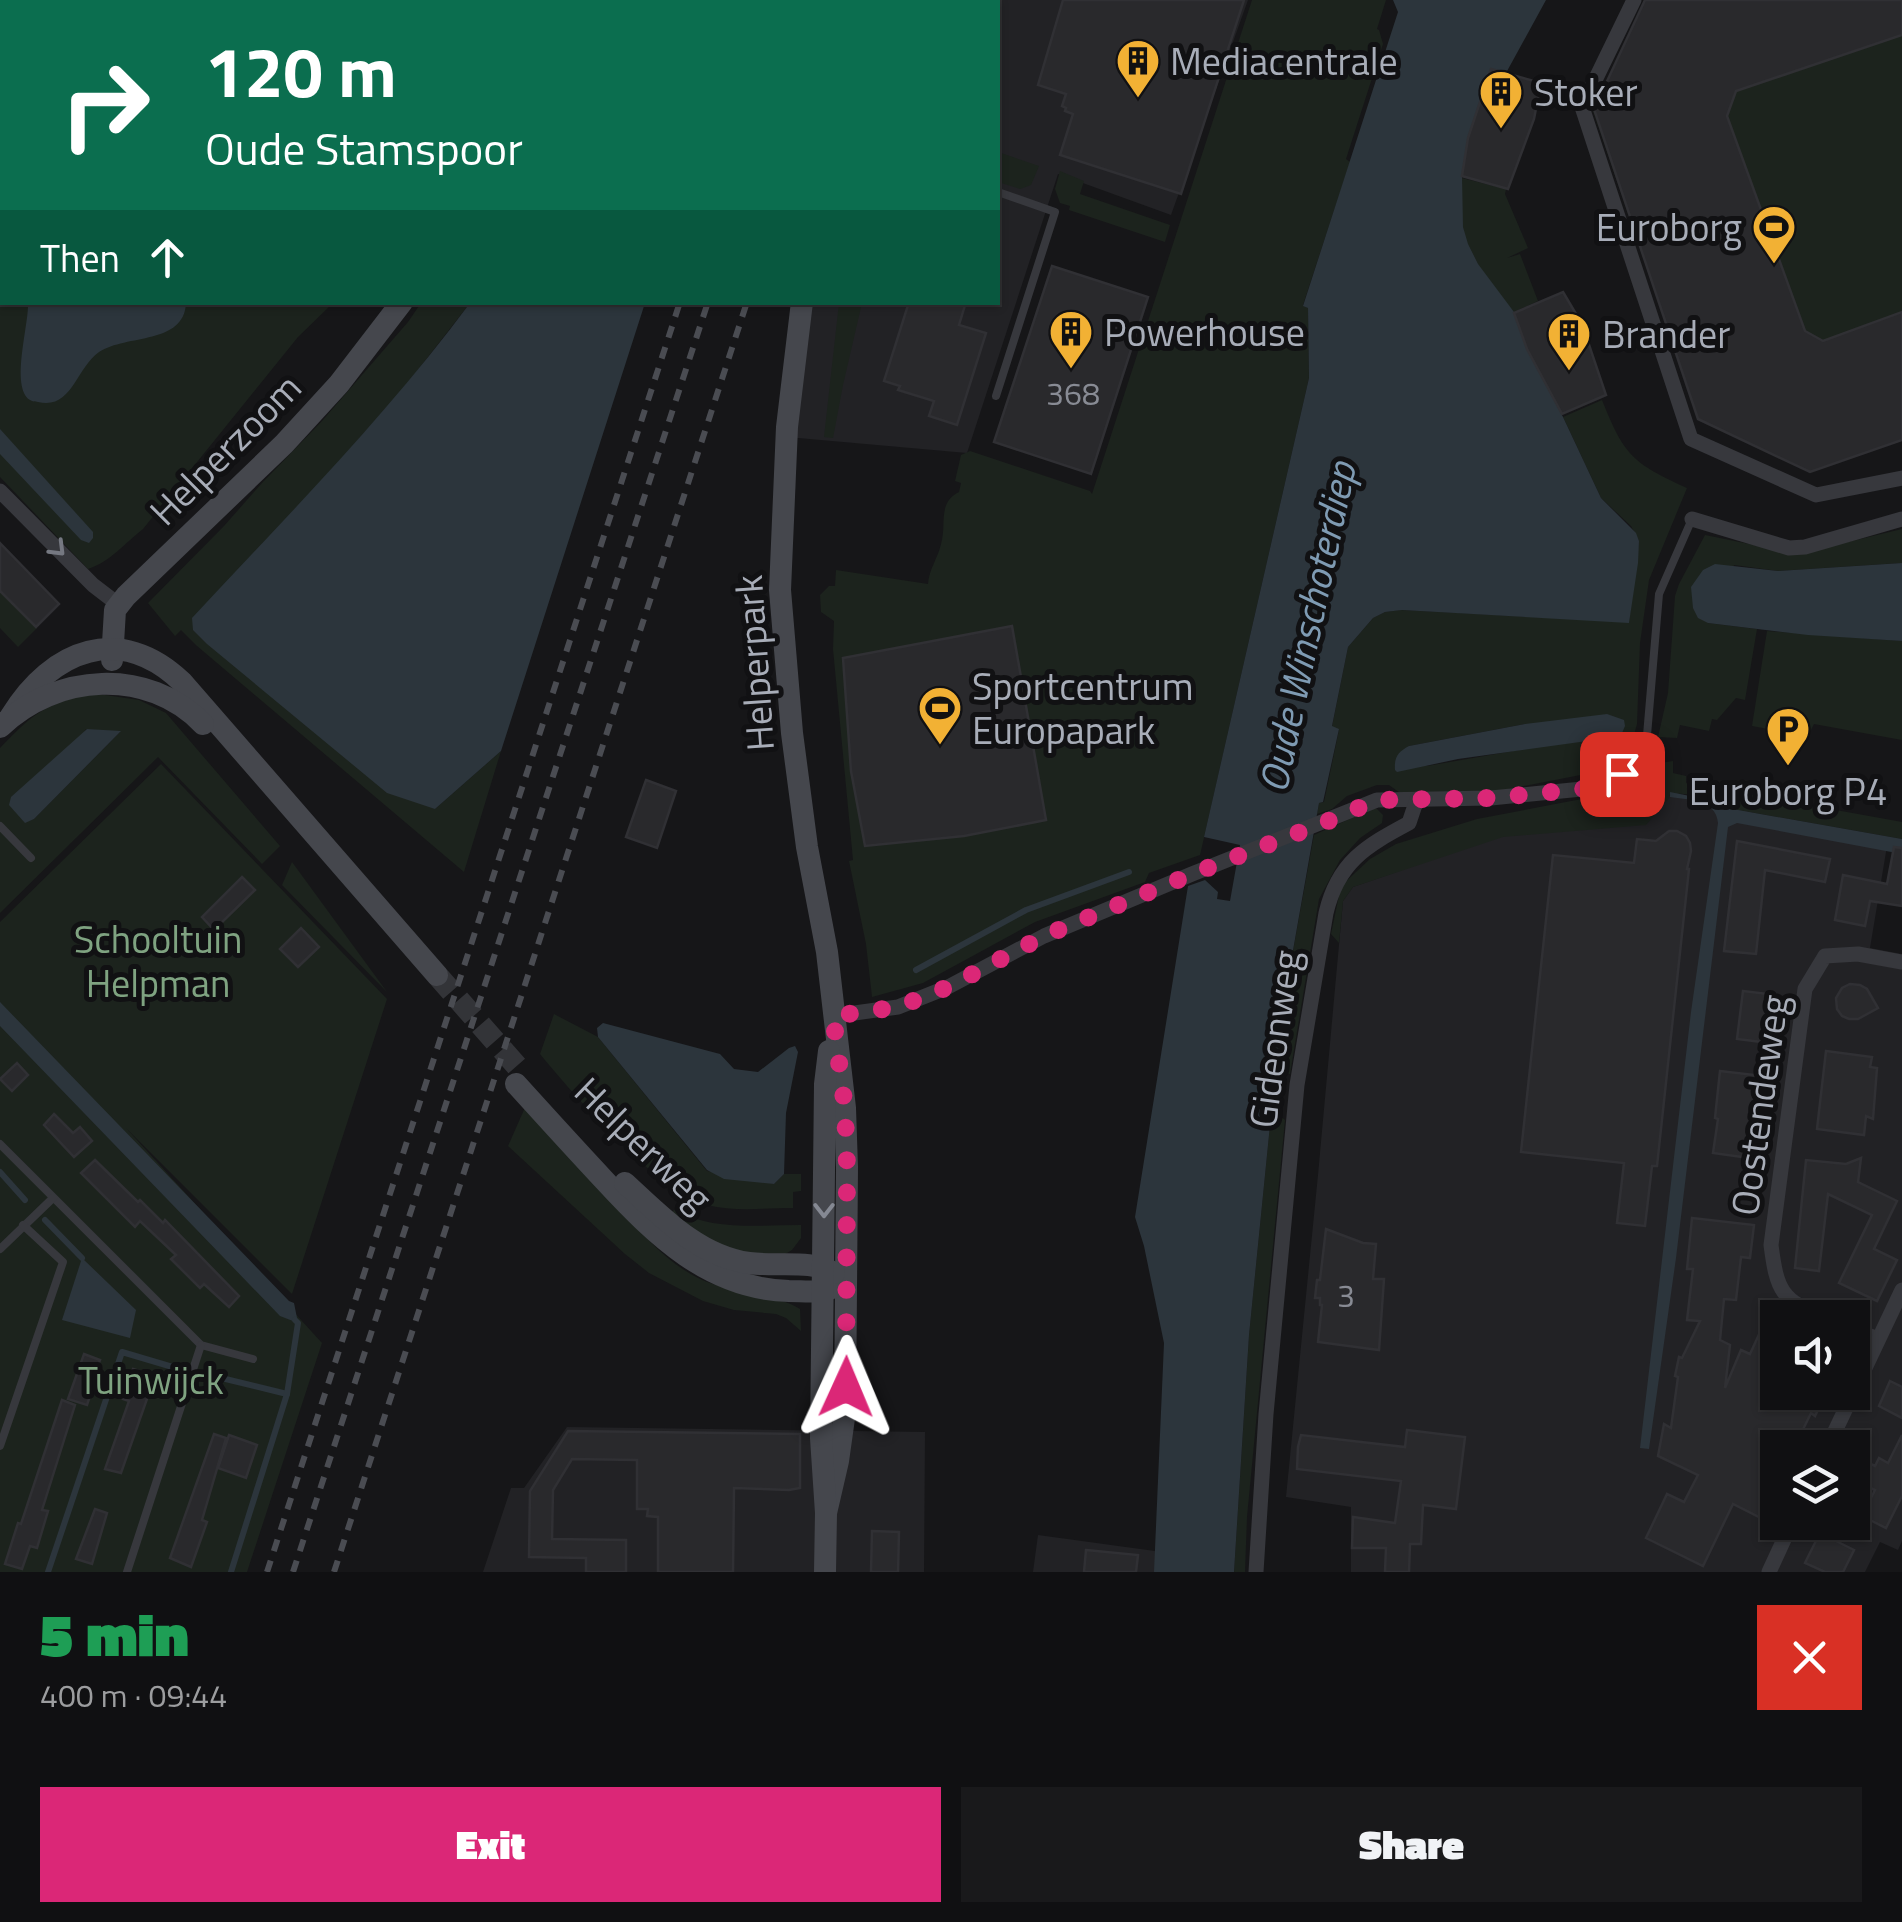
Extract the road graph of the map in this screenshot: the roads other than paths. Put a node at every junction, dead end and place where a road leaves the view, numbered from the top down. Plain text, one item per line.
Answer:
1 (1634, 0) edge
2 (1000, 193) edge
3 (400, 305) edge
4 (802, 305) edge
5 (996, 396) dead end
6 (1902, 478) edge
7 (0, 491) edge
8 (1692, 519) joint
9 (1902, 520) edge
10 (119, 605) junction
11 (112, 649) junction
12 (112, 682) junction
13 (6, 722) edge
14 (1646, 749) joint
15 (1418, 799) junction
16 (0, 826) edge
17 (31, 858) dead end
18 (1902, 962) edge
19 (833, 1016) junction
20 (0, 1144) edge
21 (52, 1198) junction
22 (23, 1226) junction
23 (0, 1249) edge
24 (823, 1266) junction
25 (846, 1280) junction
26 (1902, 1290) edge
27 (823, 1292) junction
28 (1792, 1300) edge
29 (1870, 1336) edge
30 (1878, 1339) junction
31 (201, 1345) junction
32 (253, 1359) dead end
33 (1835, 1430) edge
34 (0, 1446) edge
35 (826, 1513) junction
36 (1784, 1540) edge
37 (126, 1572) edge
38 (825, 1572) edge
39 (1256, 1572) edge
40 (1769, 1572) edge

1 - 6 street
2 - 5 lane
3 - 10 street, Helperzoom
4 - 19 street, Helperpark
7 -> 10 street
8 - 9 street
8 - 14 lane
10 - 11 street
11 - 12 street
11 - 12 street
11 - 13 street
12 - 13 street
14 - 15 street
15 - 19 street
15 - 39 street, Gideonweg
16 - 17 lane
18 - 28 street, Oostendeweg
19 -> 24 street
19 - 25 street
20 - 21 lane
21 - 22 lane
21 - 31 lane
22 - 23 lane
22 - 34 lane
24 - 25 street, Helperweg
24 - 27 street
24 - 27 street, Helperweg
25 - 27 street, Helperweg
25 - 35 street
26 - 30 street
27 - 35 street
29 - 30 street
30 - 33 street
31 - 32 lane
31 - 37 lane
35 - 38 street
36 - 40 street

